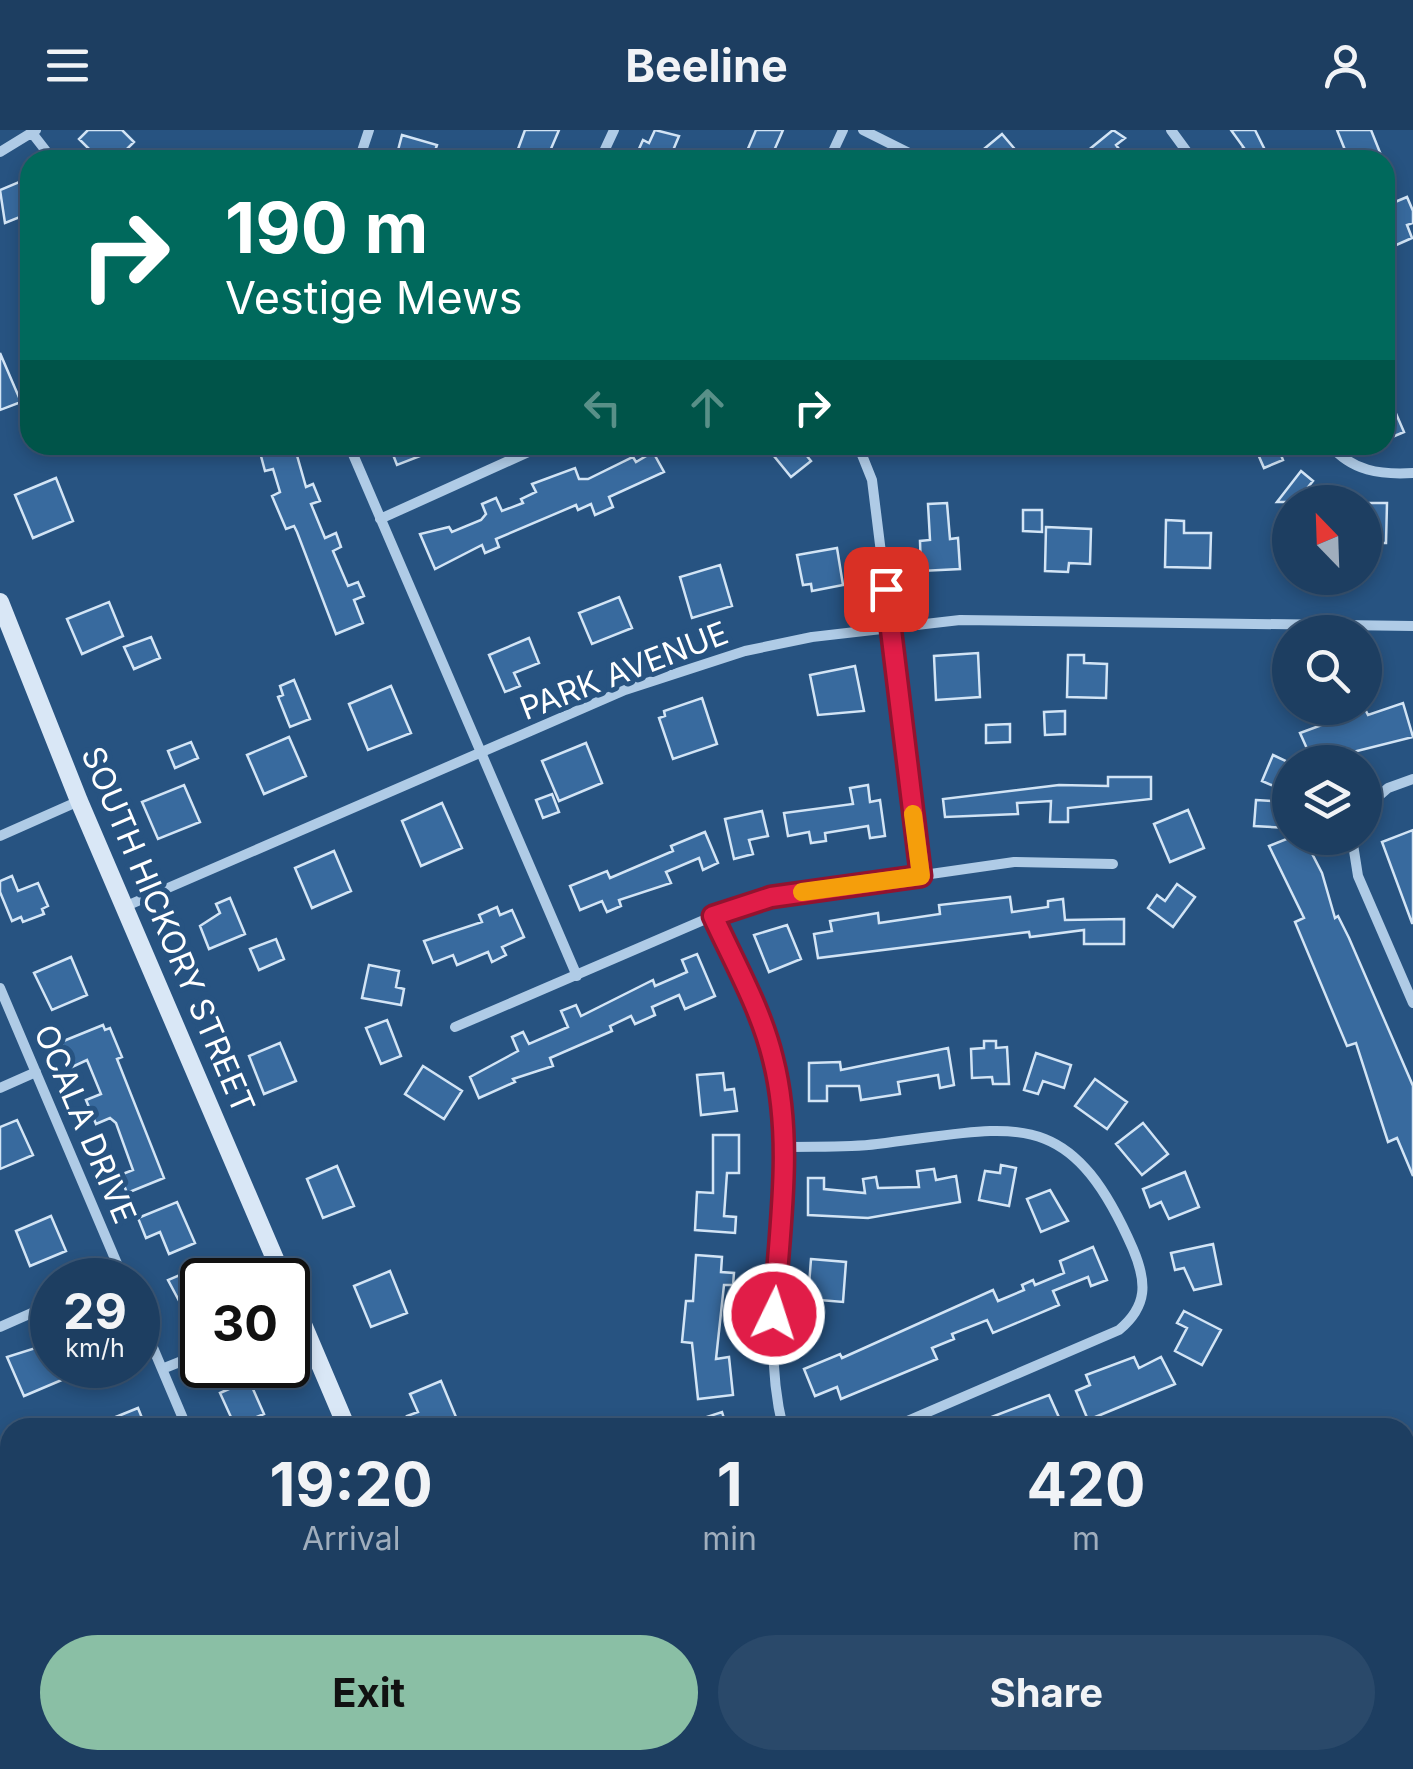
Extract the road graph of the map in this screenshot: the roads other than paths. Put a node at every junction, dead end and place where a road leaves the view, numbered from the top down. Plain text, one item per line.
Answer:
1 (863, 130) edge
2 (34, 132) edge
3 (903, 150) edge
4 (0, 152) edge
5 (354, 455) edge
6 (522, 455) edge
7 (862, 455) edge
8 (1343, 455) edge
9 (1413, 473) edge
10 (380, 518) junction
11 (0, 602) edge
12 (890, 625) junction
13 (1413, 626) edge
14 (481, 754) junction
15 (1413, 779) edge
16 (1382, 793) edge
17 (79, 801) junction
18 (0, 836) edge
19 (1355, 855) edge
20 (1113, 864) dead end
21 (921, 876) junction
22 (124, 907) junction
23 (713, 916) junction
24 (577, 976) junction
25 (0, 988) edge
26 (1413, 1004) edge
27 (456, 1027) dead end
28 (36, 1072) junction
29 (0, 1088) edge
30 (784, 1147) junction
31 (115, 1258) edge
32 (275, 1258) edge
33 (30, 1314) edge
34 (0, 1327) edge
35 (310, 1351) edge
36 (180, 1362) edge
37 (160, 1365) edge
38 (162, 1370) junction
39 (183, 1418) edge
40 (342, 1418) edge
41 (782, 1418) edge
42 (914, 1418) edge

1 - 3 street
2 - 4 street
5 - 10 street
6 - 10 street
7 - 12 street
8 - 9 street
10 - 14 street
11 - 17 street, SOUTH HICKORY STREET
12 - 13 street, PARK AVENUE
12 - 14 street, PARK AVENUE
12 - 21 street
14 - 22 street, PARK AVENUE
14 - 24 street
15 - 16 street
17 - 18 street
17 - 22 street, SOUTH HICKORY STREET
19 - 26 street
20 - 21 street
21 - 23 street
22 - 32 street, SOUTH HICKORY STREET
23 - 24 street
23 - 30 street
24 - 27 street
25 - 28 street, OCALA DRIVE
28 - 29 street
28 - 31 street, OCALA DRIVE
30 - 41 street
30 - 42 street
33 - 34 street
35 - 40 street
36 - 38 street
37 - 38 street
38 - 39 street

